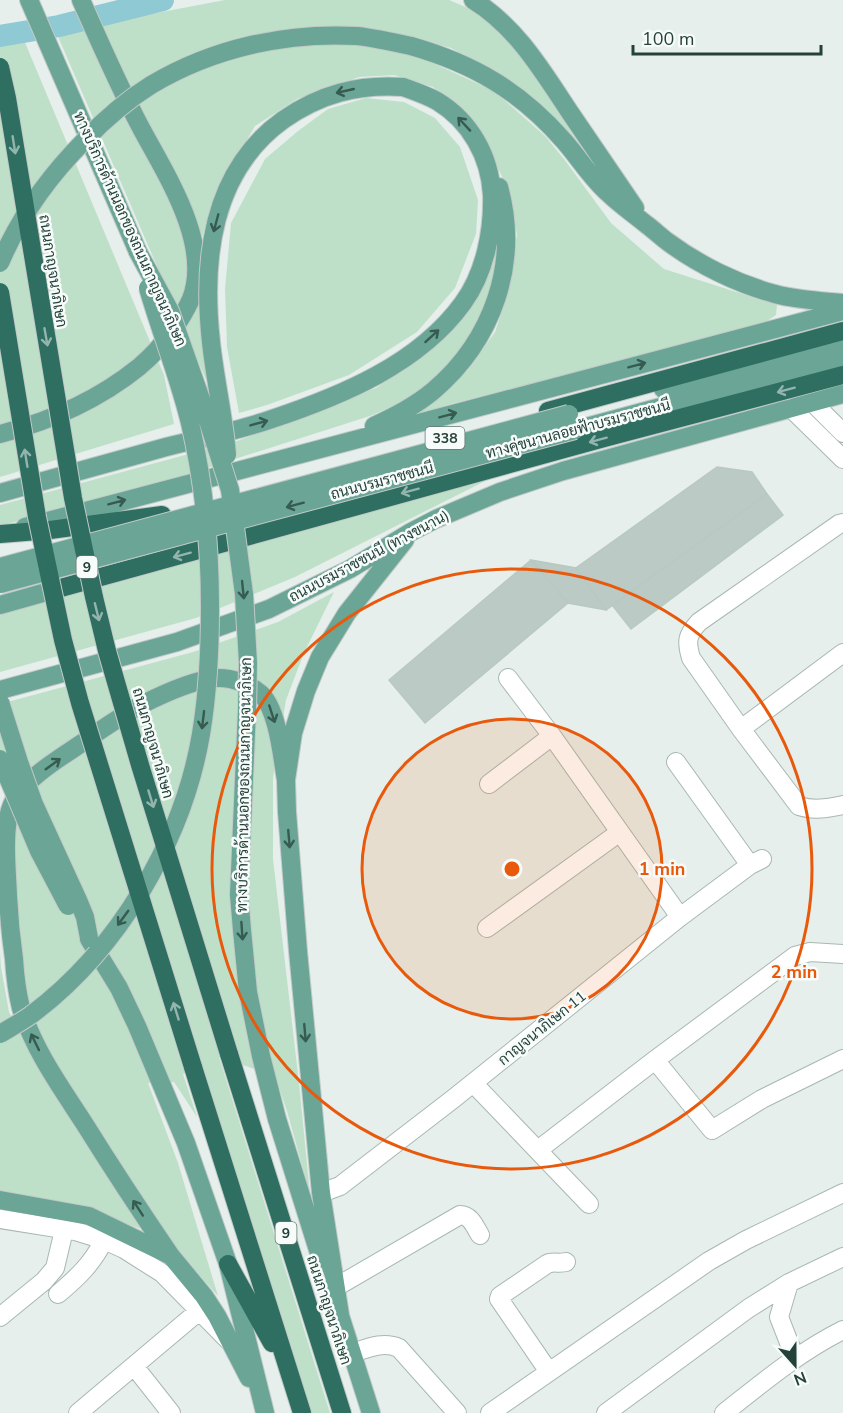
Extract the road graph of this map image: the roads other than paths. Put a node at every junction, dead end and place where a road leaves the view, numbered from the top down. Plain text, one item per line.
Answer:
1 (29, 0) edge
2 (81, 0) edge
3 (473, 0) edge
4 (0, 67) edge
5 (482, 149) junction
6 (647, 224) junction
7 (138, 252) junction
8 (0, 263) edge
9 (0, 292) edge
10 (843, 303) edge
11 (843, 310) edge
12 (843, 331) edge
13 (843, 341) edge
14 (843, 358) edge
15 (843, 375) edge
16 (843, 394) edge
17 (813, 403) junction
18 (791, 408) junction
19 (843, 433) edge
20 (0, 434) edge
21 (325, 447) junction
22 (843, 459) edge
23 (230, 490) junction
24 (0, 494) edge
25 (162, 515) junction
26 (843, 523) edge
27 (411, 532) junction
28 (0, 534) edge
29 (48, 546) joint
30 (0, 560) edge
31 (0, 567) edge
32 (0, 584) edge
33 (57, 589) joint
34 (0, 605) edge
35 (843, 653) edge
36 (508, 678) dead end
37 (0, 690) edge
38 (0, 702) edge
39 (741, 729) junction
40 (552, 736) junction
41 (0, 759) edge
42 (676, 762) dead end
43 (286, 780) junction
44 (489, 784) dead end
45 (843, 805) edge
46 (620, 832) junction
47 (680, 917) junction
48 (487, 928) dead end
49 (88, 938) junction
50 (843, 954) edge
51 (0, 1034) edge
52 (843, 1059) edge
53 (655, 1060) junction
54 (473, 1083) junction
55 (538, 1150) junction
56 (321, 1193) junction
57 (843, 1193) edge
58 (0, 1200) edge
59 (589, 1204) dead end
60 (0, 1219) edge
61 (63, 1230) junction
62 (480, 1235) dead end
63 (104, 1240) junction
64 (171, 1256) junction
65 (843, 1257) edge
66 (566, 1262) dead end
67 (228, 1264) junction
68 (789, 1283) junction
69 (336, 1287) junction
70 (58, 1294) dead end
71 (199, 1311) junction
72 (340, 1315) junction
73 (0, 1317) edge
74 (843, 1330) edge
75 (230, 1341) junction
76 (352, 1353) junction
77 (795, 1358) junction
78 (134, 1366) junction
79 (549, 1372) junction
80 (290, 1376) junction
81 (264, 1408) edge
82 (78, 1413) edge
83 (171, 1413) edge
84 (302, 1413) edge
85 (342, 1413) edge
86 (371, 1413) edge
87 (457, 1413) edge
88 (490, 1413) edge
89 (606, 1413) edge
90 (724, 1413) edge

1 - 7 main road, ทางบริการด้านนอกของถนนกาญจนาภิเษก
2 - 20 main road
3 - 6 main road
4 -> 85 highway, ถนนกาญจนาภิเษก / 9, bridge
5 - 21 main road
5 -> 23 main road, bridge
24 -> 5 main road
6 - 8 main road, bridge
6 - 10 main road
7 - 23 main road, ทางบริการด้านนอกของถนนกาญจนาภิเษก, bridge
7 -> 51 main road, bridge
80 -> 9 highway, bridge
21 -> 11 main road, 338
12 - 25 highway, ถนนบรมราชชนนี / 338
13 - 31 main road, ทางคู่ขนานลอยฟ้าบรมราชชนนี / 338, bridge
14 -> 32 main road, ทางคู่ขนานลอยฟ้าบรมราชชนนี / 338, bridge
15 -> 33 highway, ถนนบรมราชชนนี
16 - 17 main road, ถนนบรมราชชนนี (ทางขนาน)
17 - 18 main road, ถนนบรมราชชนนี (ทางขนาน)
17 - 19 street
18 - 22 street
18 - 27 main road, ถนนบรมราชชนนี (ทางขนาน)
28 -> 21 main road, 338
23 -> 72 main road, ทางบริการด้านนอกของถนนกาญจนาภิเษก, bridge
25 - 28 highway
25 - 29 highway, ถนนบรมราชชนนี / 338
26 - 39 street
27 - 37 main road, ถนนบรมราชชนนี (ทางขนาน)
27 - 43 main road
29 - 30 main road, ถนนบรมราชชนนี / 338
33 - 34 main road, ถนนบรมราชชนนี
35 - 39 street
36 - 40 street
38 - 49 main road, bridge
39 - 45 street
40 - 44 street
40 - 46 street
41 - 49 main road, bridge
42 - 47 street, กาญจนาภิเษก 11
43 -> 56 main road
64 -> 43 main road
46 - 47 street
46 - 48 street
47 - 54 street, กาญจนาภิเษก 11
49 - 67 main road
50 - 53 street
52 - 53 street
53 - 55 street
54 - 55 street
54 - 56 street, กาญจนาภิเษก 11
55 - 59 street
56 - 69 main road
57 - 79 street
58 - 64 main road
60 - 61 street
61 - 63 street
61 - 73 street
62 - 69 street
63 - 70 street
63 - 71 street
64 - 75 main road
65 - 68 street
66 - 79 street
67 - 80 highway
67 - 81 main road
68 - 77 street
68 - 89 street
69 - 72 main road
71 - 75 street
71 - 78 street
72 - 76 main road, ทางบริการด้านนอกของถนนกาญจนาภิเษก
74 - 77 street
75 - 81 main road
76 - 86 main road, ทางบริการด้านนอกของถนนกาญจนาภิเษก
76 - 87 street
77 - 90 street
78 - 82 street
78 - 83 street
79 - 88 street
80 - 84 highway

